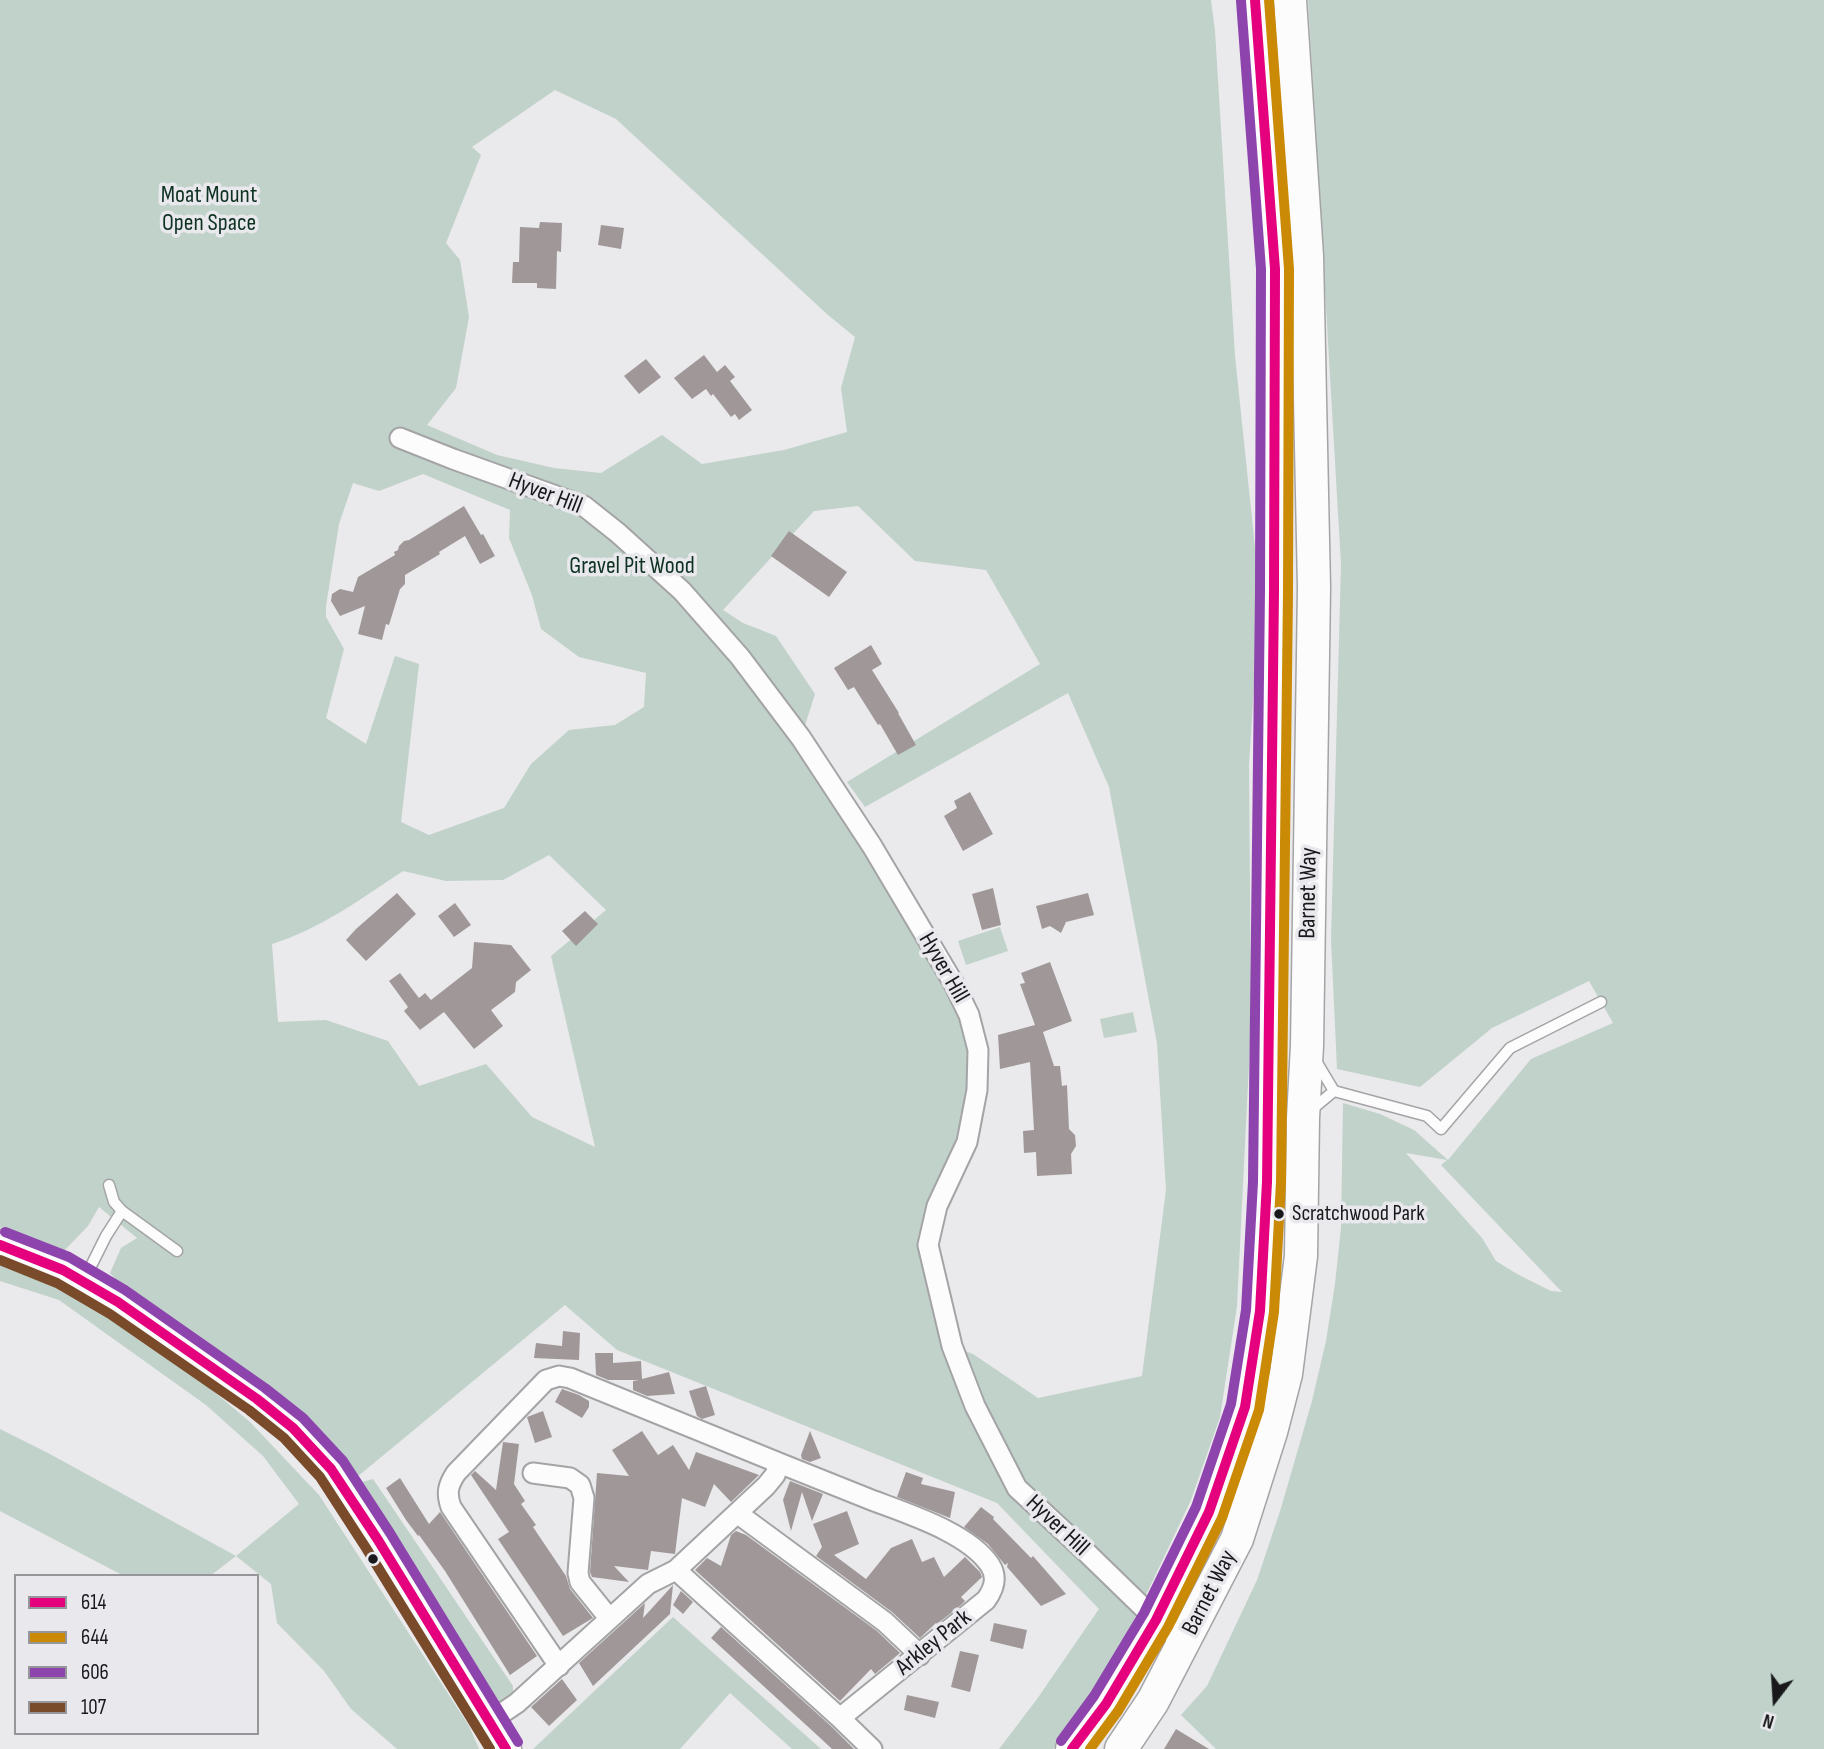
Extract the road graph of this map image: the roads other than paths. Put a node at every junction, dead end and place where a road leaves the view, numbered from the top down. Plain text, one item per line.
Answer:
1 (1255, 0) edge
2 (1290, 0) edge
3 (400, 438) dead end
4 (1601, 1002) dead end
5 (1307, 1046) junction
6 (1334, 1091) junction
7 (1303, 1118) junction
8 (109, 1185) dead end
9 (122, 1211) junction
10 (0, 1245) edge
11 (177, 1251) dead end
12 (83, 1283) junction
13 (779, 1463) junction
14 (533, 1473) dead end
15 (737, 1513) junction
16 (676, 1570) junction
17 (609, 1618) junction
18 (1156, 1620) junction
19 (1181, 1650) junction
20 (920, 1655) junction
21 (559, 1666) junction
22 (840, 1718) junction
23 (489, 1722) junction
24 (506, 1749) edge
25 (872, 1749) edge
26 (1072, 1749) edge
27 (1121, 1749) edge

1 - 18 highway, Barnet Way
2 - 5 highway, Barnet Way
3 - 18 street, Hyver Hill
4 - 6 lane
5 - 6 lane
5 - 7 highway, Barnet Way
6 - 7 lane
7 - 19 highway, Barnet Way
8 - 9 lane
9 - 11 lane
9 - 12 lane
10 - 12 main road
12 - 23 main road
13 - 15 street
13 - 20 street, Arkley Park
13 - 21 street, Arkley Park
14 - 17 street
15 - 16 street
15 - 20 street
16 - 17 street
16 - 22 street
17 - 21 street
18 - 19 street, Hyver Hill
18 - 26 highway, Barnet Way
19 - 27 highway, Barnet Way
20 - 22 street, Arkley Park
21 - 23 street
22 - 25 street
23 - 24 main road

